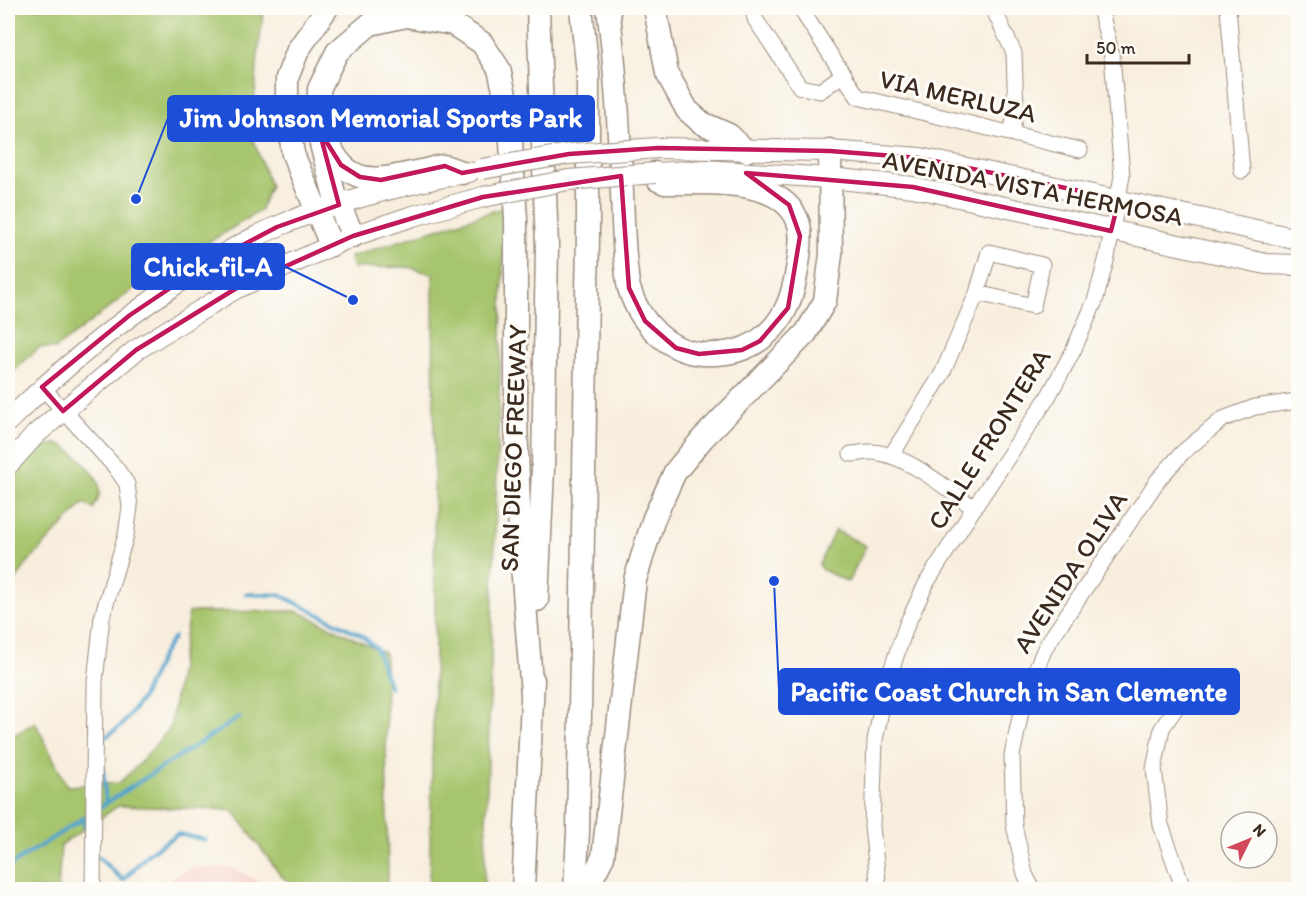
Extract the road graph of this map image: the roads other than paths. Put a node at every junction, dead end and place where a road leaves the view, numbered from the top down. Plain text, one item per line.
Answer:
1 (327, 8) edge
2 (538, 8) edge
3 (581, 8) edge
4 (608, 8) edge
5 (655, 8) edge
6 (753, 8) edge
7 (800, 8) edge
8 (993, 8) edge
9 (1100, 8) edge
10 (1228, 8) edge
11 (844, 74) junction
12 (319, 130) junction
13 (1011, 133) junction
14 (1080, 150) dead end
15 (746, 151) junction
16 (830, 151) junction
17 (472, 171) junction
18 (1242, 171) dead end
19 (655, 172) junction
20 (831, 178) junction
21 (1119, 199) junction
22 (339, 205) junction
23 (317, 212) junction
24 (1112, 231) junction
25 (352, 236) junction
26 (1299, 239) edge
27 (331, 244) junction
28 (1299, 264) edge
29 (977, 293) junction
30 (42, 387) junction
31 (1299, 401) edge
32 (63, 411) junction
33 (8, 421) edge
34 (851, 454) dead end
35 (891, 456) junction
36 (8, 465) edge
37 (974, 508) junction
38 (532, 694) junction
39 (1178, 705) dead end
40 (93, 890) edge
41 (524, 890) edge
42 (575, 890) edge
43 (586, 890) edge
44 (879, 890) edge
45 (1033, 890) edge
46 (1184, 890) edge

1 - 23 highway
2 - 38 highway, SAN DIEGO FREEWAY
3 - 42 highway
4 - 19 highway
5 - 15 highway
6 - 11 street
7 - 11 street, VIA MERLUZA
8 - 13 street
9 - 21 street, CALLE FRONTERA
10 - 18 street
11 - 13 street, VIA MERLUZA
12 - 17 highway
12 - 22 highway
12 - 38 highway
13 - 14 street, VIA MERLUZA
15 - 16 main road, AVENIDA VISTA HERMOSA
15 - 17 main road, AVENIDA VISTA HERMOSA, bridge
16 - 20 highway
16 - 21 main road, AVENIDA VISTA HERMOSA
17 - 22 main road, AVENIDA VISTA HERMOSA
19 - 20 main road, AVENIDA VISTA HERMOSA
19 - 25 main road, AVENIDA VISTA HERMOSA, bridge
20 - 24 main road, AVENIDA VISTA HERMOSA
20 - 43 highway
21 - 24 street, CALLE FRONTERA
21 - 26 main road, AVENIDA VISTA HERMOSA
22 - 23 main road, AVENIDA VISTA HERMOSA
22 - 25 highway
23 - 27 highway
23 - 30 main road, AVENIDA VISTA HERMOSA
24 - 28 main road, AVENIDA VISTA HERMOSA
24 - 37 street, CALLE FRONTERA
25 - 27 main road, AVENIDA VISTA HERMOSA
27 - 32 main road, AVENIDA VISTA HERMOSA
29 - 29 street
29 - 35 street
30 - 32 street
30 - 33 main road, AVENIDA VISTA HERMOSA
31 - 45 street, AVENIDA OLIVA
32 - 36 main road, AVENIDA VISTA HERMOSA
32 - 40 street
34 - 35 street
35 - 37 street
37 - 44 street, CALLE FRONTERA
38 - 41 highway, SAN DIEGO FREEWAY
39 - 46 street

